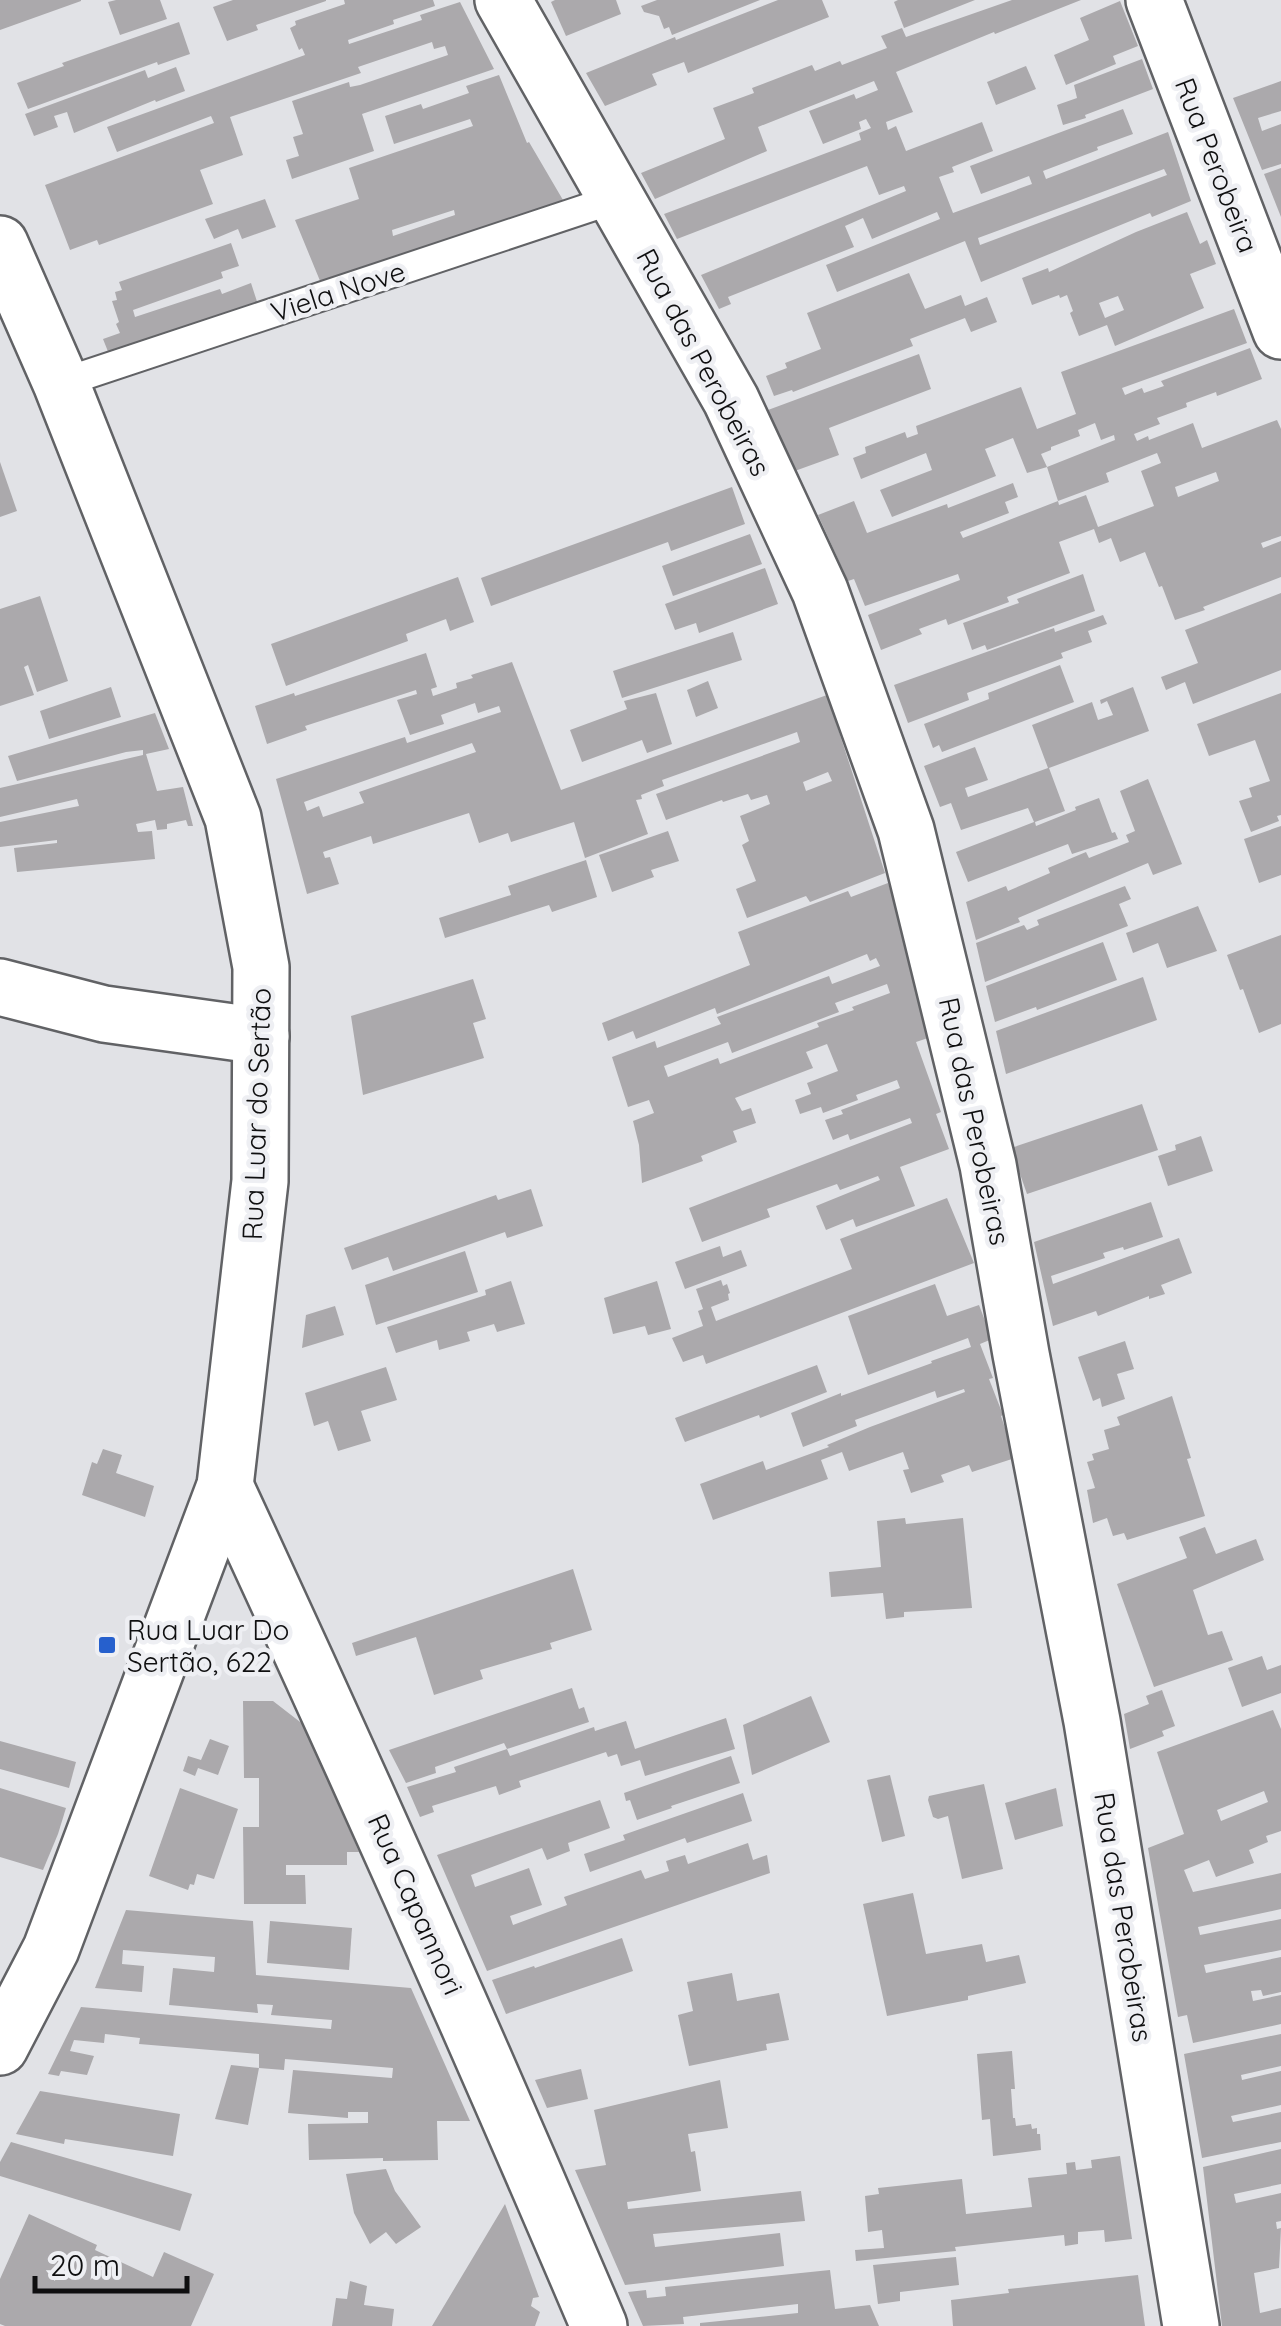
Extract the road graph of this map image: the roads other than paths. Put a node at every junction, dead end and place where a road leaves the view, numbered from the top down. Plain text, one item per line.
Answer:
1 (503, 0) edge
2 (1154, 0) edge
3 (615, 199) junction
4 (0, 244) edge
5 (1281, 330) edge
6 (62, 382) junction
7 (0, 987) edge
8 (261, 1036) junction
9 (225, 1486) junction
10 (0, 2047) edge
11 (598, 2326) edge
12 (1190, 2326) edge

1 - 3 street, Rua das Perobeiras
2 - 5 street, Rua Perobeira
3 - 6 lane, Viela Nove
3 - 12 street, Rua das Perobeiras
4 - 6 street, Rua Luar do Sertão
6 - 8 street, Rua Luar do Sertão
7 - 8 street
8 - 9 street, Rua Luar do Sertão
9 - 10 street, Rua Luar do Sertão
9 - 11 street, Rua Capannori

